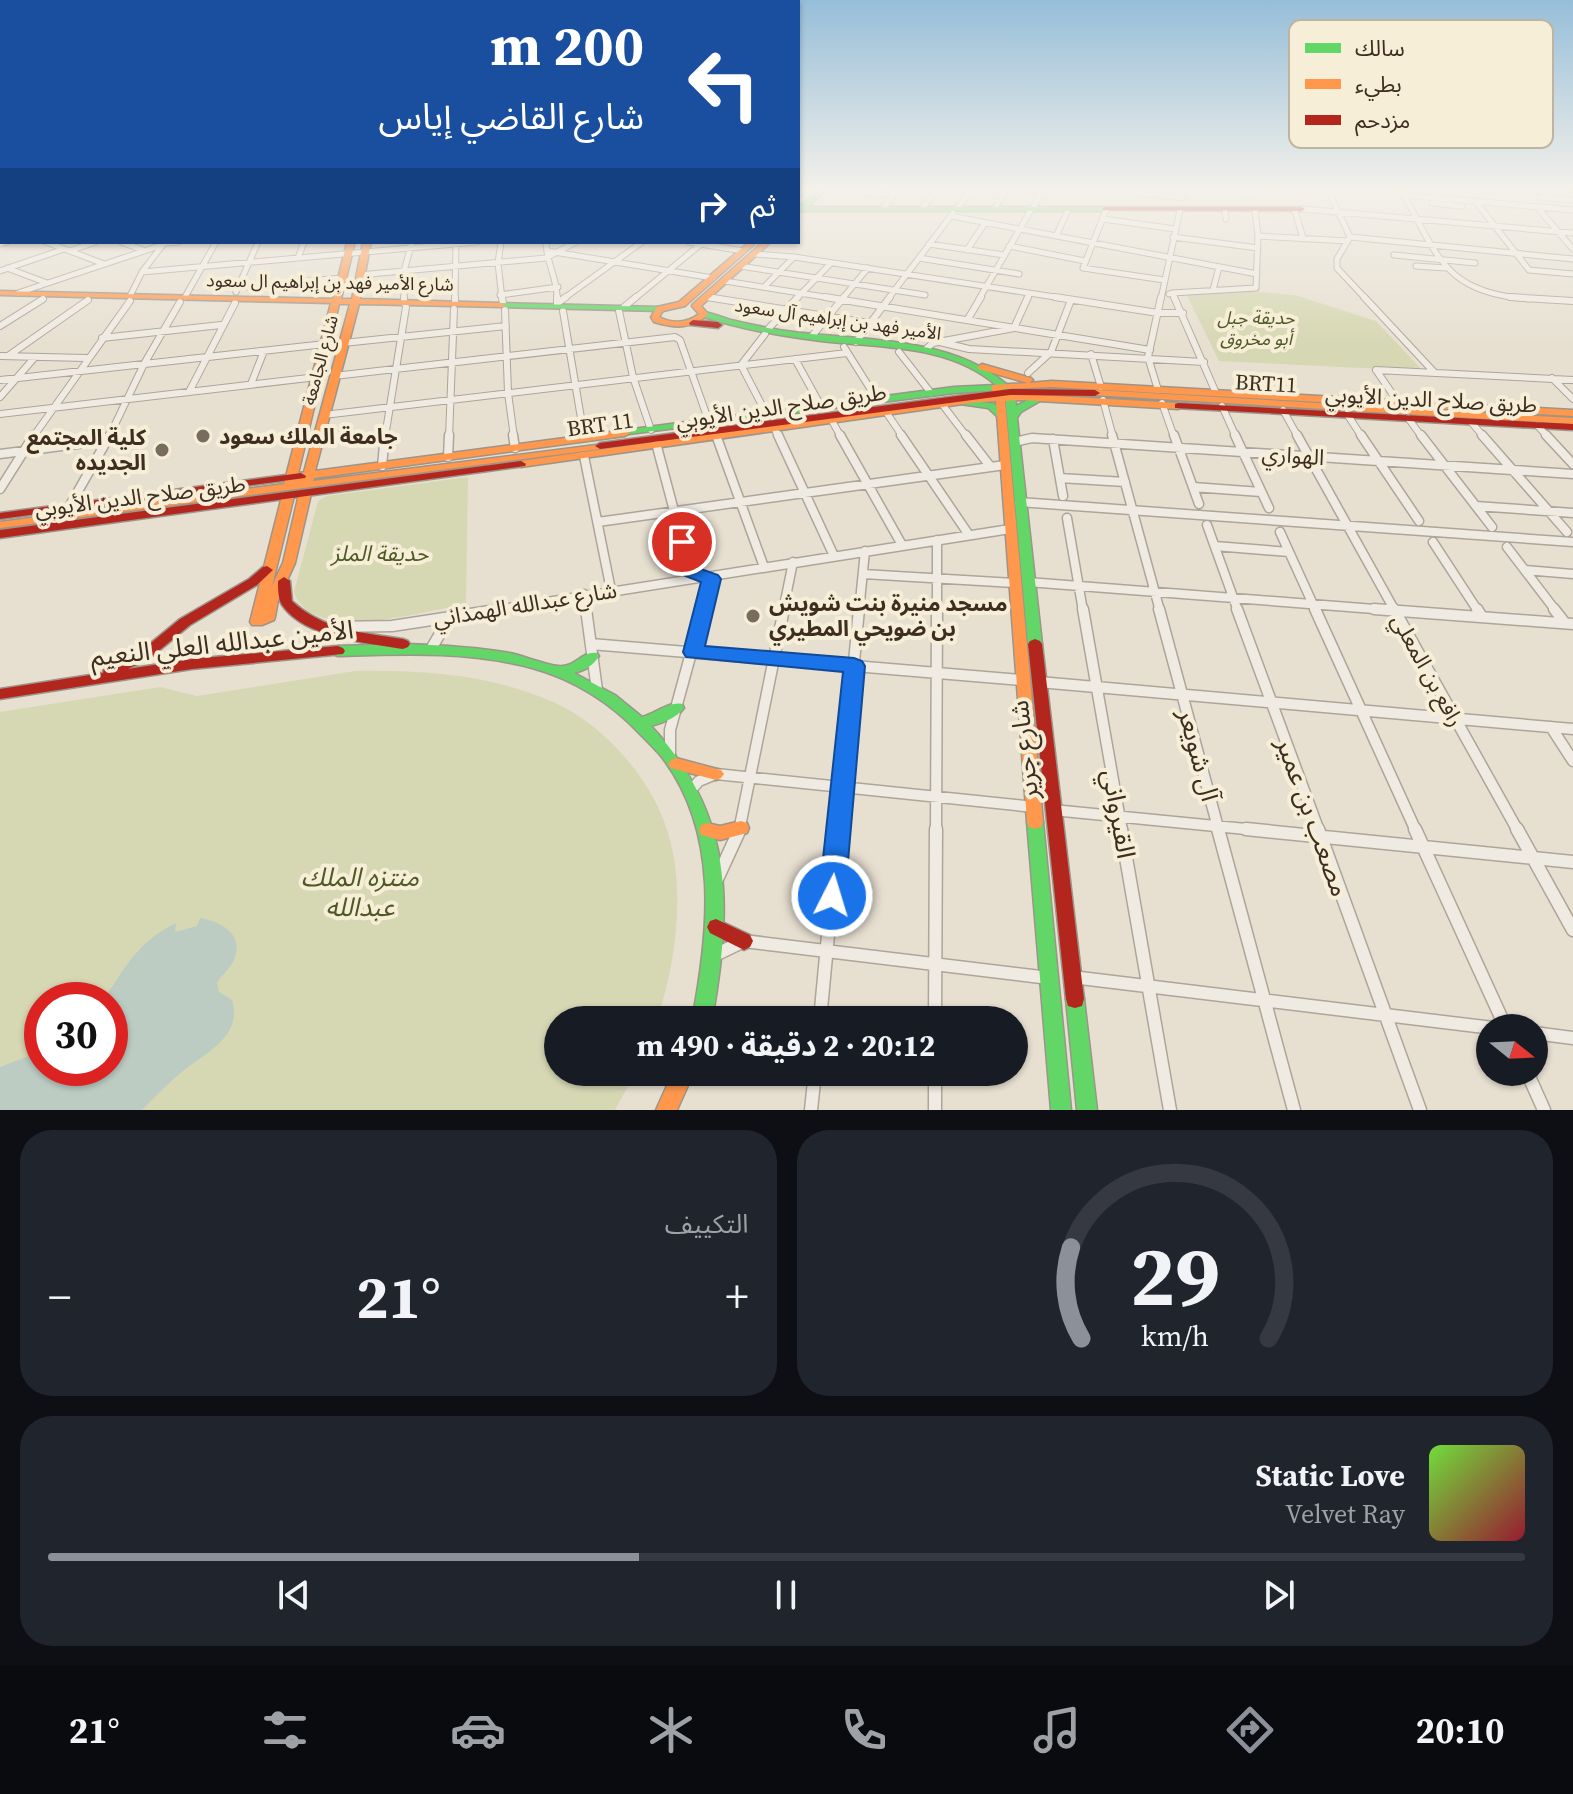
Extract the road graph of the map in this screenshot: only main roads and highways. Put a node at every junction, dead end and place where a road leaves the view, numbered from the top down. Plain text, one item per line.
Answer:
1 (364, 247) edge
2 (349, 248) edge
3 (757, 248) edge
4 (719, 280) junction
5 (0, 295) edge
6 (130, 298) junction
7 (345, 303) junction
8 (702, 306) junction
9 (658, 313) junction
10 (693, 323) junction
11 (767, 331) junction
12 (849, 347) junction
13 (338, 360) junction
14 (977, 367) junction
15 (1052, 384) junction
16 (1004, 392) junction
17 (1102, 393) junction
18 (1042, 397) junction
19 (952, 398) junction
20 (882, 407) junction
21 (1573, 413) edge
22 (1007, 416) junction
23 (1573, 421) edge
24 (1573, 427) edge
25 (447, 461) junction
26 (307, 484) junction
27 (289, 486) junction
28 (0, 525) edge
29 (269, 568) junction
30 (287, 568) junction
31 (429, 649) junction
32 (592, 650) road end
33 (558, 671) junction
34 (90, 679) junction
35 (0, 694) edge
36 (677, 708) road end
37 (640, 723) junction
38 (673, 760) junction
39 (716, 774) road end
40 (741, 828) road end
41 (707, 830) junction
42 (716, 927) junction
43 (744, 941) road end
44 (704, 1006) edge
45 (678, 1086) edge
46 (669, 1110) edge
47 (1061, 1110) edge
48 (1087, 1110) edge

1 - 7 main road, شارع الجامعة
2 - 7 main road
3 - 4 main road
3 - 4 main road
4 - 8 main road
4 - 9 main road, شارع الأمير فهد بن إبراهيم ال سعود
5 - 6 main road, شارع الأمير فهد بن إبراهيم ال سعود
5 - 6 main road, شارع الأمير فهد بن إبراهيم ال سعود
6 - 7 main road, شارع الأمير فهد بن إبراهيم ال سعود
7 - 9 main road, شارع الأمير فهد بن إبراهيم ال سعود
7 - 13 main road, شارع الجامعة
7 - 13 main road
7 - 27 main road, شارع الجامعة
8 - 10 main road
8 - 11 main road, الأمير فهد بن إبراهيم آل سعود
9 - 10 main road, شارع الأمير فهد بن إبراهيم ال سعود
10 - 11 main road, الأمير فهد بن إبراهيم آل سعود
11 - 12 main road, الأمير فهد بن إبراهيم آل سعود
11 - 12 main road, الأمير فهد بن إبراهيم آل سعود
12 - 14 main road, الأمير فهد بن إبراهيم آل سعود
12 - 14 main road, الأمير فهد بن إبراهيم آل سعود
13 - 26 main road, شارع الجامعة
14 - 15 main road
14 - 16 main road, الأمير فهد بن إبراهيم آل سعود
14 - 19 main road
15 - 16 main road, طريق صلاح الدين الأيوبي
15 - 17 main road, طريق صلاح الدين الأيوبي
16 - 18 main road, طريق صلاح الدين الأيوبي
16 - 19 main road, طريق صلاح الدين الأيوبي
16 - 22 main road, شارع جرير
16 - 23 main road, BRT11
17 - 18 main road, طريق صلاح الدين الأيوبي
17 - 21 main road, طريق صلاح الدين الأيوبي
17 - 24 main road, طريق صلاح الدين الأيوبي
18 - 22 main road
19 - 20 main road, طريق صلاح الدين الأيوبي
19 - 20 main road, طريق صلاح الدين الأيوبي
19 - 22 main road
19 - 25 main road, BRT 11
20 - 25 main road, طريق صلاح الدين الأيوبي
20 - 26 main road, طريق صلاح الدين الأيوبي
22 - 47 main road, شارع جرير
22 - 48 main road, شارع جرير
25 - 26 main road, BRT 11
25 - 26 main road, طريق صلاح الدين الأيوبي
26 - 27 main road, طريق صلاح الدين الأيوبي
26 - 27 main road, طريق صلاح الدين الأيوبي
26 - 30 main road, شارع الجامعة
27 - 28 main road, طريق صلاح الدين الأيوبي
27 - 28 main road, طريق صلاح الدين الأيوبي
27 - 29 main road, شارع الجامعة
29 - 30 main road, شارع الجامعة
29 - 34 main road
30 - 31 main road
31 - 33 main road, الأمين عبدالله العلي النعيم
31 - 34 main road, الأمين عبدالله العلي النعيم
32 - 33 main road
33 - 37 main road, الأمين عبدالله العلي النعيم
34 - 35 main road, الأمين عبدالله العلي النعيم
36 - 37 main road
37 - 38 main road, الأمين عبدالله العلي النعيم
38 - 39 main road
38 - 41 main road, الأمين عبدالله العلي النعيم
40 - 41 main road
41 - 42 main road, الأمين عبدالله العلي النعيم
42 - 43 main road
42 - 44 main road, الأمين عبدالله العلي النعيم
45 - 46 main road

